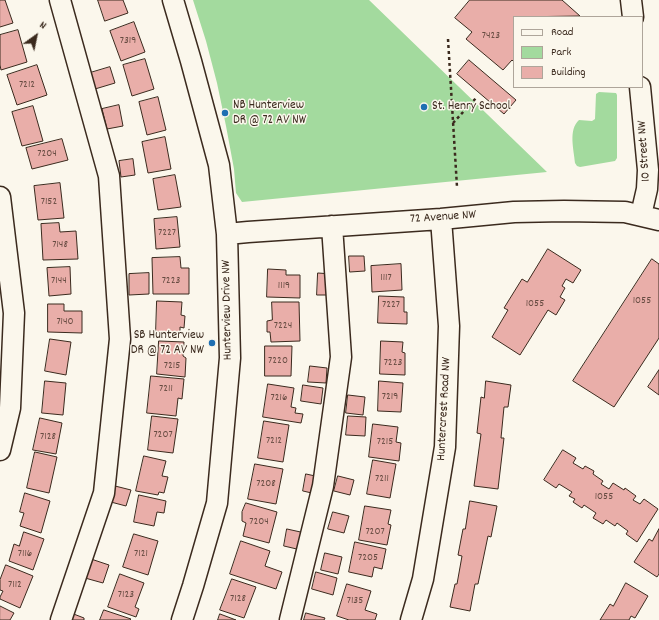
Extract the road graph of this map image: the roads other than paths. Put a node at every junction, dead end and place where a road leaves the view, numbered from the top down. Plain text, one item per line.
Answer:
1 (60, 0) edge
2 (173, 0) edge
3 (631, 0) edge
4 (633, 16) edge
5 (640, 88) edge
6 (0, 203) edge
7 (650, 217) edge
8 (441, 219) junction
9 (332, 226) junction
10 (227, 234) junction
11 (0, 450) edge
12 (61, 620) edge
13 (182, 620) edge
14 (290, 620) edge
15 (411, 620) edge

1 - 12 street
2 - 10 street, Hunterview Drive NW
3 - 4 street
5 - 7 street, 10 Street NW
6 - 11 street
7 - 8 street, 72 Avenue NW
8 - 9 street, 72 Avenue NW
8 - 15 street, Huntercrest Road NW
9 - 10 street, 72 Avenue NW
9 - 14 street
10 - 13 street, Hunterview Drive NW

